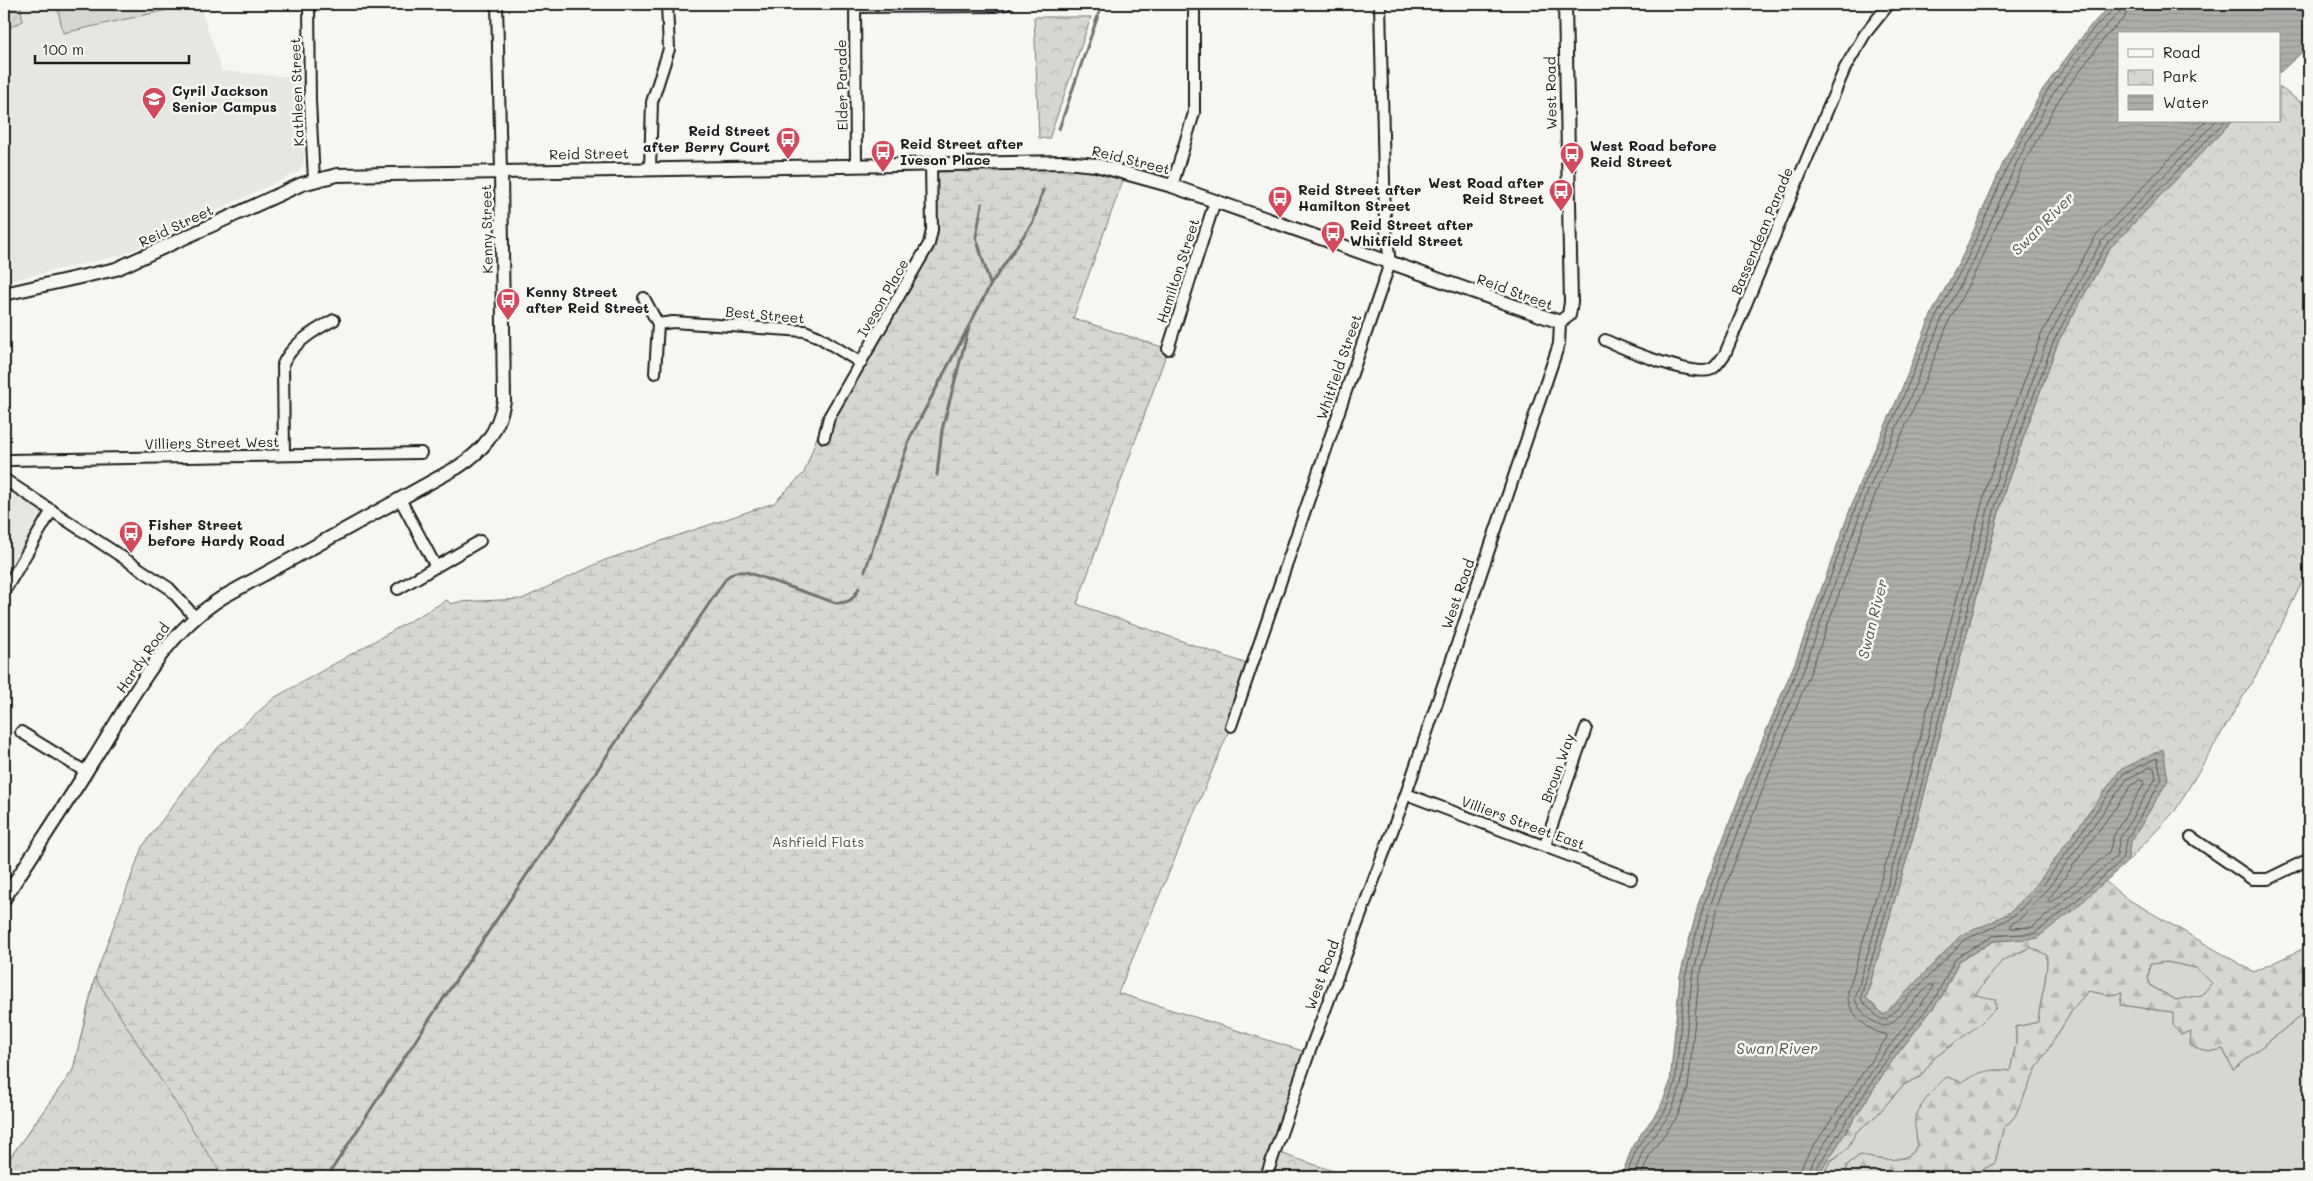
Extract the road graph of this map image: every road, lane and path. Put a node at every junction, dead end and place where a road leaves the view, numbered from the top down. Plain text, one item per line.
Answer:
1 (309, 4) edge
2 (497, 4) edge
3 (667, 4) edge
4 (1006, 4) edge
5 (1194, 4) edge
6 (1380, 4) edge
7 (1565, 4) edge
8 (1889, 4) edge
9 (855, 5) edge
10 (931, 164) junction
11 (856, 165) junction
12 (650, 168) junction
13 (501, 171) junction
14 (314, 180) junction
15 (1172, 186) junction
16 (1215, 201) junction
17 (1390, 263) junction
18 (4, 294) edge
19 (644, 298) dead end
20 (334, 320) dead end
21 (1560, 322) junction
22 (658, 324) junction
23 (1605, 340) dead end
24 (1168, 350) dead end
25 (861, 363) junction
26 (655, 373) dead end
27 (824, 436) dead end
28 (483, 449) joint
29 (421, 453) dead end
30 (284, 456) junction
31 (4, 463) edge
32 (4, 479) edge
33 (400, 499) junction
34 (52, 510) junction
35 (480, 541) dead end
36 (436, 567) junction
37 (398, 589) dead end
38 (4, 592) edge
39 (195, 617) junction
40 (1231, 726) dead end
41 (1586, 728) dead end
42 (21, 732) dead end
43 (86, 772) junction
44 (1406, 794) junction
45 (2192, 837) dead end
46 (1544, 845) junction
47 (2309, 860) edge
48 (1631, 879) dead end
49 (4, 899) edge
50 (1266, 1177) edge

1 - 14 street, Kathleen Street
2 - 13 street, Kenny Street
3 - 12 street
4 - 9 street
5 - 15 street
6 - 17 street, Whitfield Street
7 - 21 street, West Road
8 - 23 street, Bassendean Parade
9 - 11 street, Elder Parade
10 - 11 street, Reid Street
10 - 15 street, Reid Street
10 - 25 street, Iveson Place
11 - 12 street, Reid Street
12 - 13 street, Reid Street
13 - 14 street, Reid Street
13 - 28 street, Kenny Street
14 - 18 street, Reid Street
15 - 16 street, Reid Street
16 - 17 street, Reid Street
16 - 24 street, Hamilton Street
17 - 21 street, Reid Street
17 - 40 street, Whitfield Street
19 - 22 street
20 - 30 street
21 - 44 street, West Road
22 - 25 street, Best Street
22 - 26 street
25 - 27 street, Iveson Place
28 - 33 street, Hardy Road
29 - 30 street, Villiers Street West
30 - 31 street, Villiers Street West
32 - 34 street
33 - 36 street
33 - 39 street, Hardy Road
34 - 38 street
34 - 39 street
35 - 36 street
36 - 37 street
39 - 43 street, Hardy Road
41 - 46 street, Broun Way
42 - 43 street
43 - 49 street, Hardy Road
44 - 46 street, Villiers Street East
44 - 50 street, West Road
45 - 47 street
46 - 48 street, Villiers Street East

